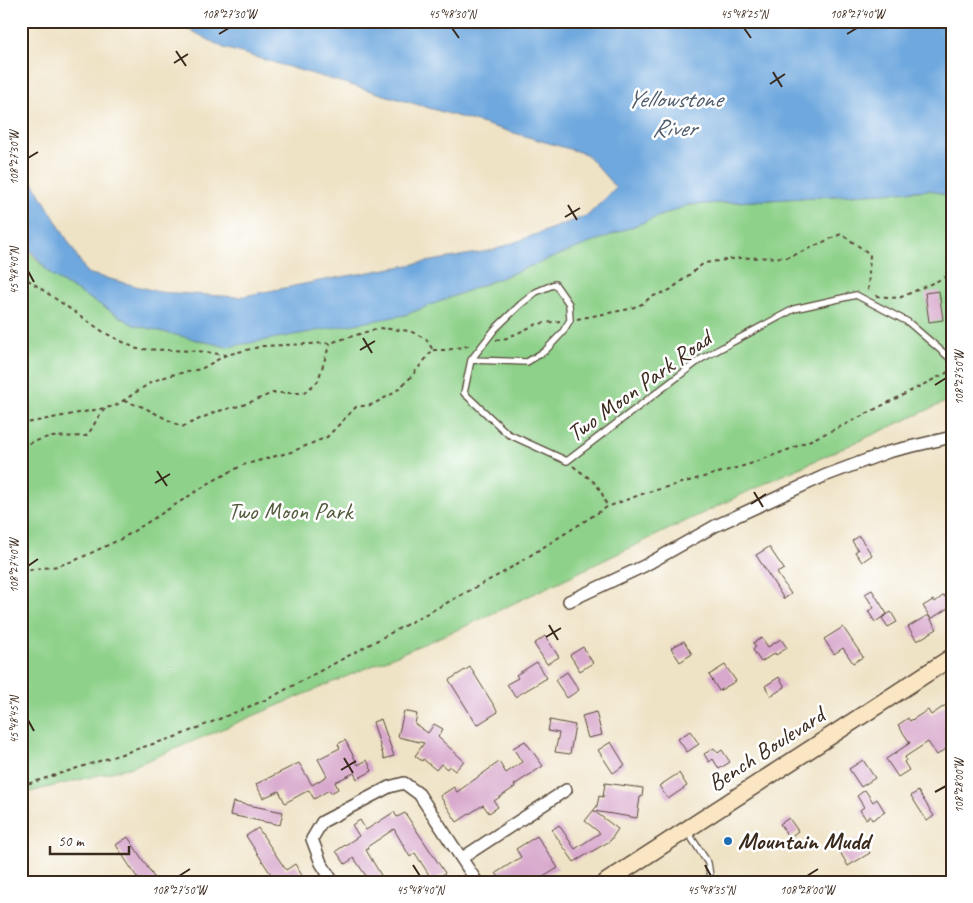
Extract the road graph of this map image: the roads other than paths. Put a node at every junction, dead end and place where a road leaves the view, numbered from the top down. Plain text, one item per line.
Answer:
1 (471, 360) junction
2 (952, 360) edge
3 (952, 437) edge
4 (569, 600) dead end
5 (952, 657) edge
6 (566, 790) dead end
7 (686, 829) junction
8 (462, 858) junction
9 (21, 880) edge
10 (25, 882) edge
11 (333, 882) edge
12 (477, 882) edge
13 (606, 882) edge
14 (711, 882) edge

1 - 1 lane, Two Moon Park Road
1 - 2 lane, Two Moon Park Road
3 - 4 street
5 - 7 main road, Bench Boulevard
6 - 8 street
7 - 13 main road, Bench Boulevard
7 - 14 lane
8 - 11 street
8 - 12 street
9 - 10 main road

